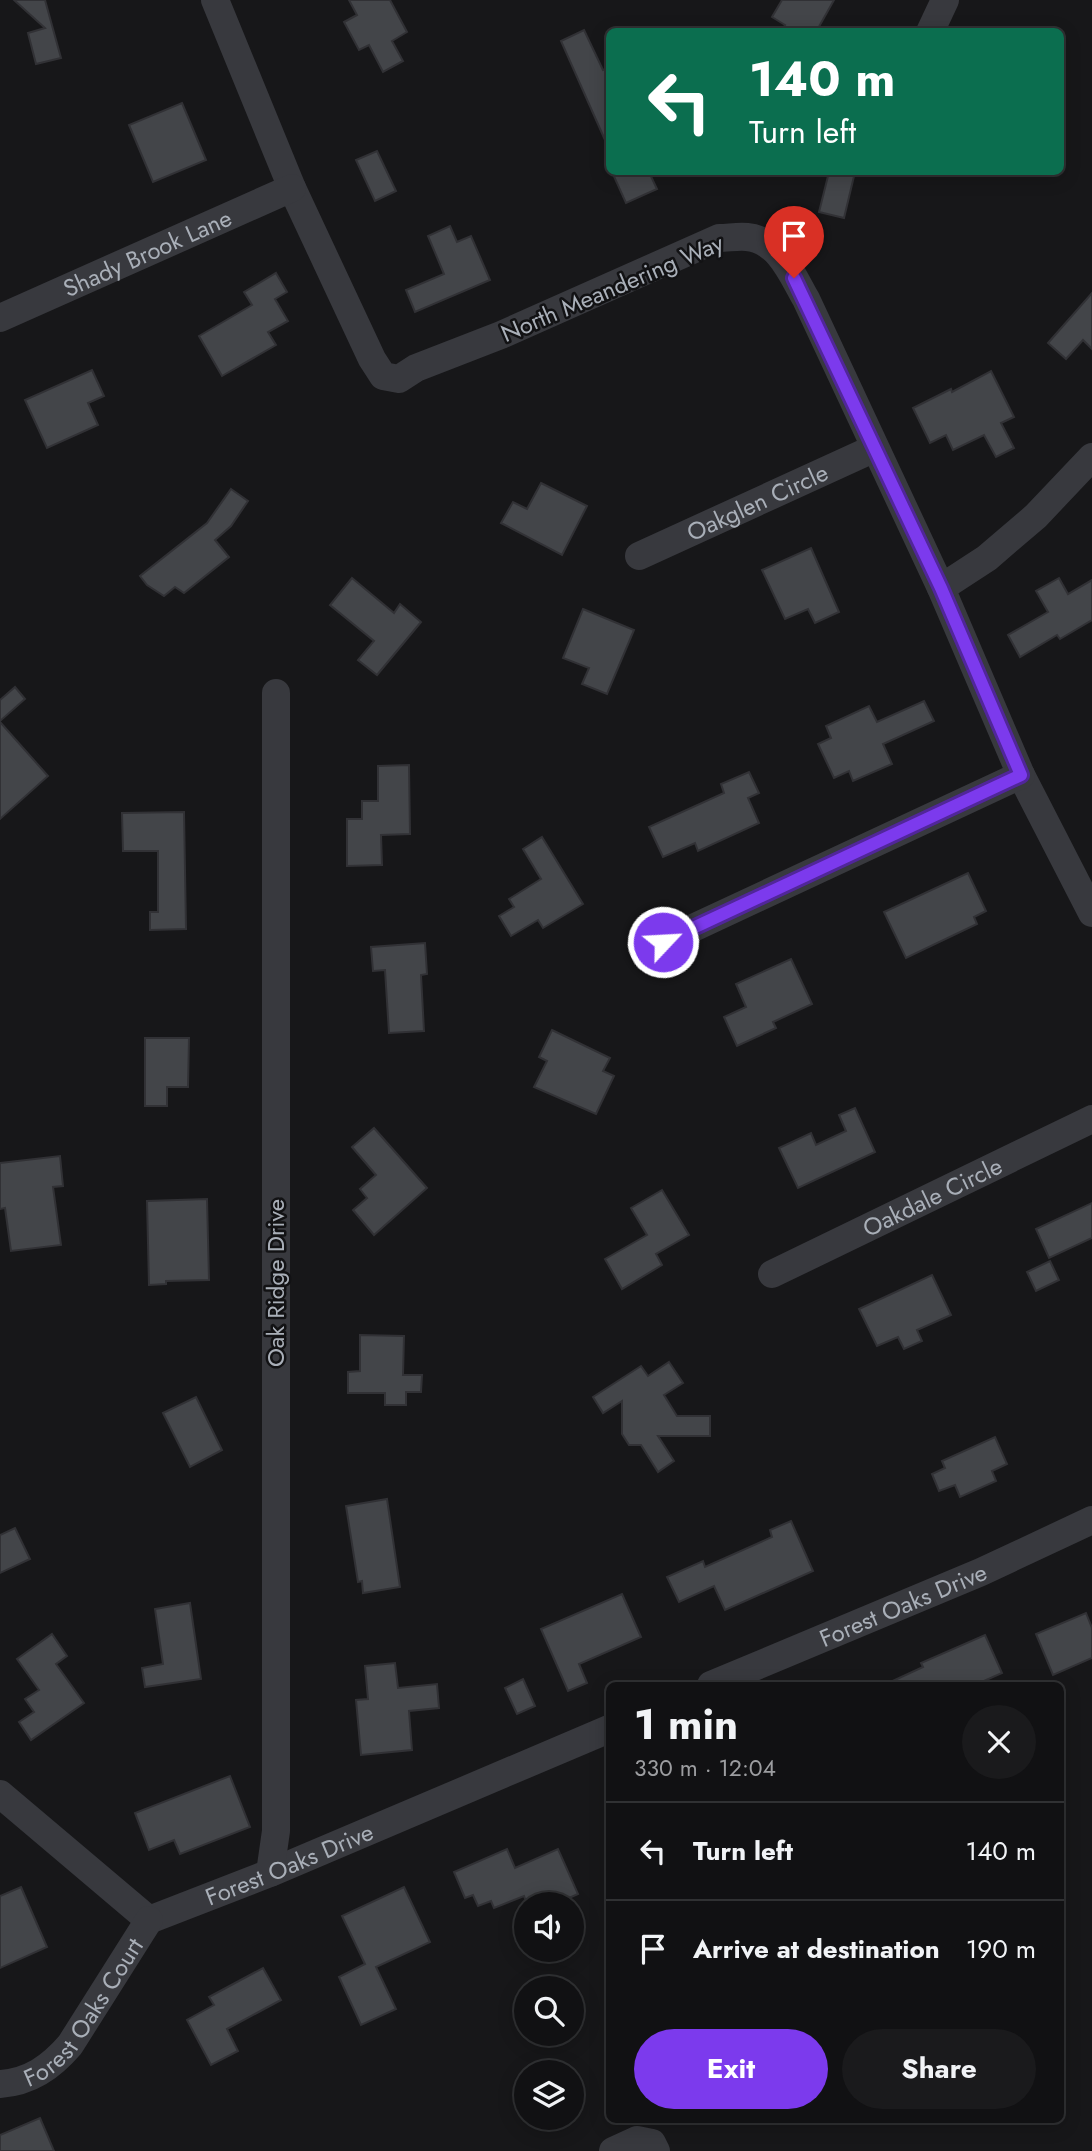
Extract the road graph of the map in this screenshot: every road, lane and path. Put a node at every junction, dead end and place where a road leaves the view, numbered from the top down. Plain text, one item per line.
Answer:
1 (215, 0) edge
2 (945, 0) edge
3 (932, 28) edge
4 (292, 188) junction
5 (0, 318) edge
6 (876, 448) junction
7 (1092, 457) edge
8 (639, 556) dead end
9 (941, 588) junction
10 (276, 693) dead end
11 (1021, 775) junction
12 (1092, 913) edge
13 (663, 942) dead end
14 (1092, 1119) edge
15 (772, 1274) dead end
16 (1092, 1520) edge
17 (718, 1682) edge
18 (606, 1730) edge
19 (0, 1794) edge
20 (270, 1872) junction
21 (149, 1920) junction
22 (0, 2084) edge
23 (613, 2151) edge
24 (656, 2151) edge

1 - 4 street, North Meandering Way
2 - 3 street
4 - 5 street, Shady Brook Lane
4 - 6 street, North Meandering Way
6 - 8 street, Oakglen Circle
6 - 9 street, North Meandering Way
7 - 9 street
9 - 11 street, North Meandering Way
10 - 20 street, Oak Ridge Drive
11 - 12 street, North Meandering Way
11 - 13 street
14 - 15 street, Oakdale Circle
16 - 17 street, Forest Oaks Drive
18 - 20 street, Forest Oaks Drive
19 - 21 street
20 - 21 street, Forest Oaks Drive
21 - 22 street, Forest Oaks Court
23 - 24 street

